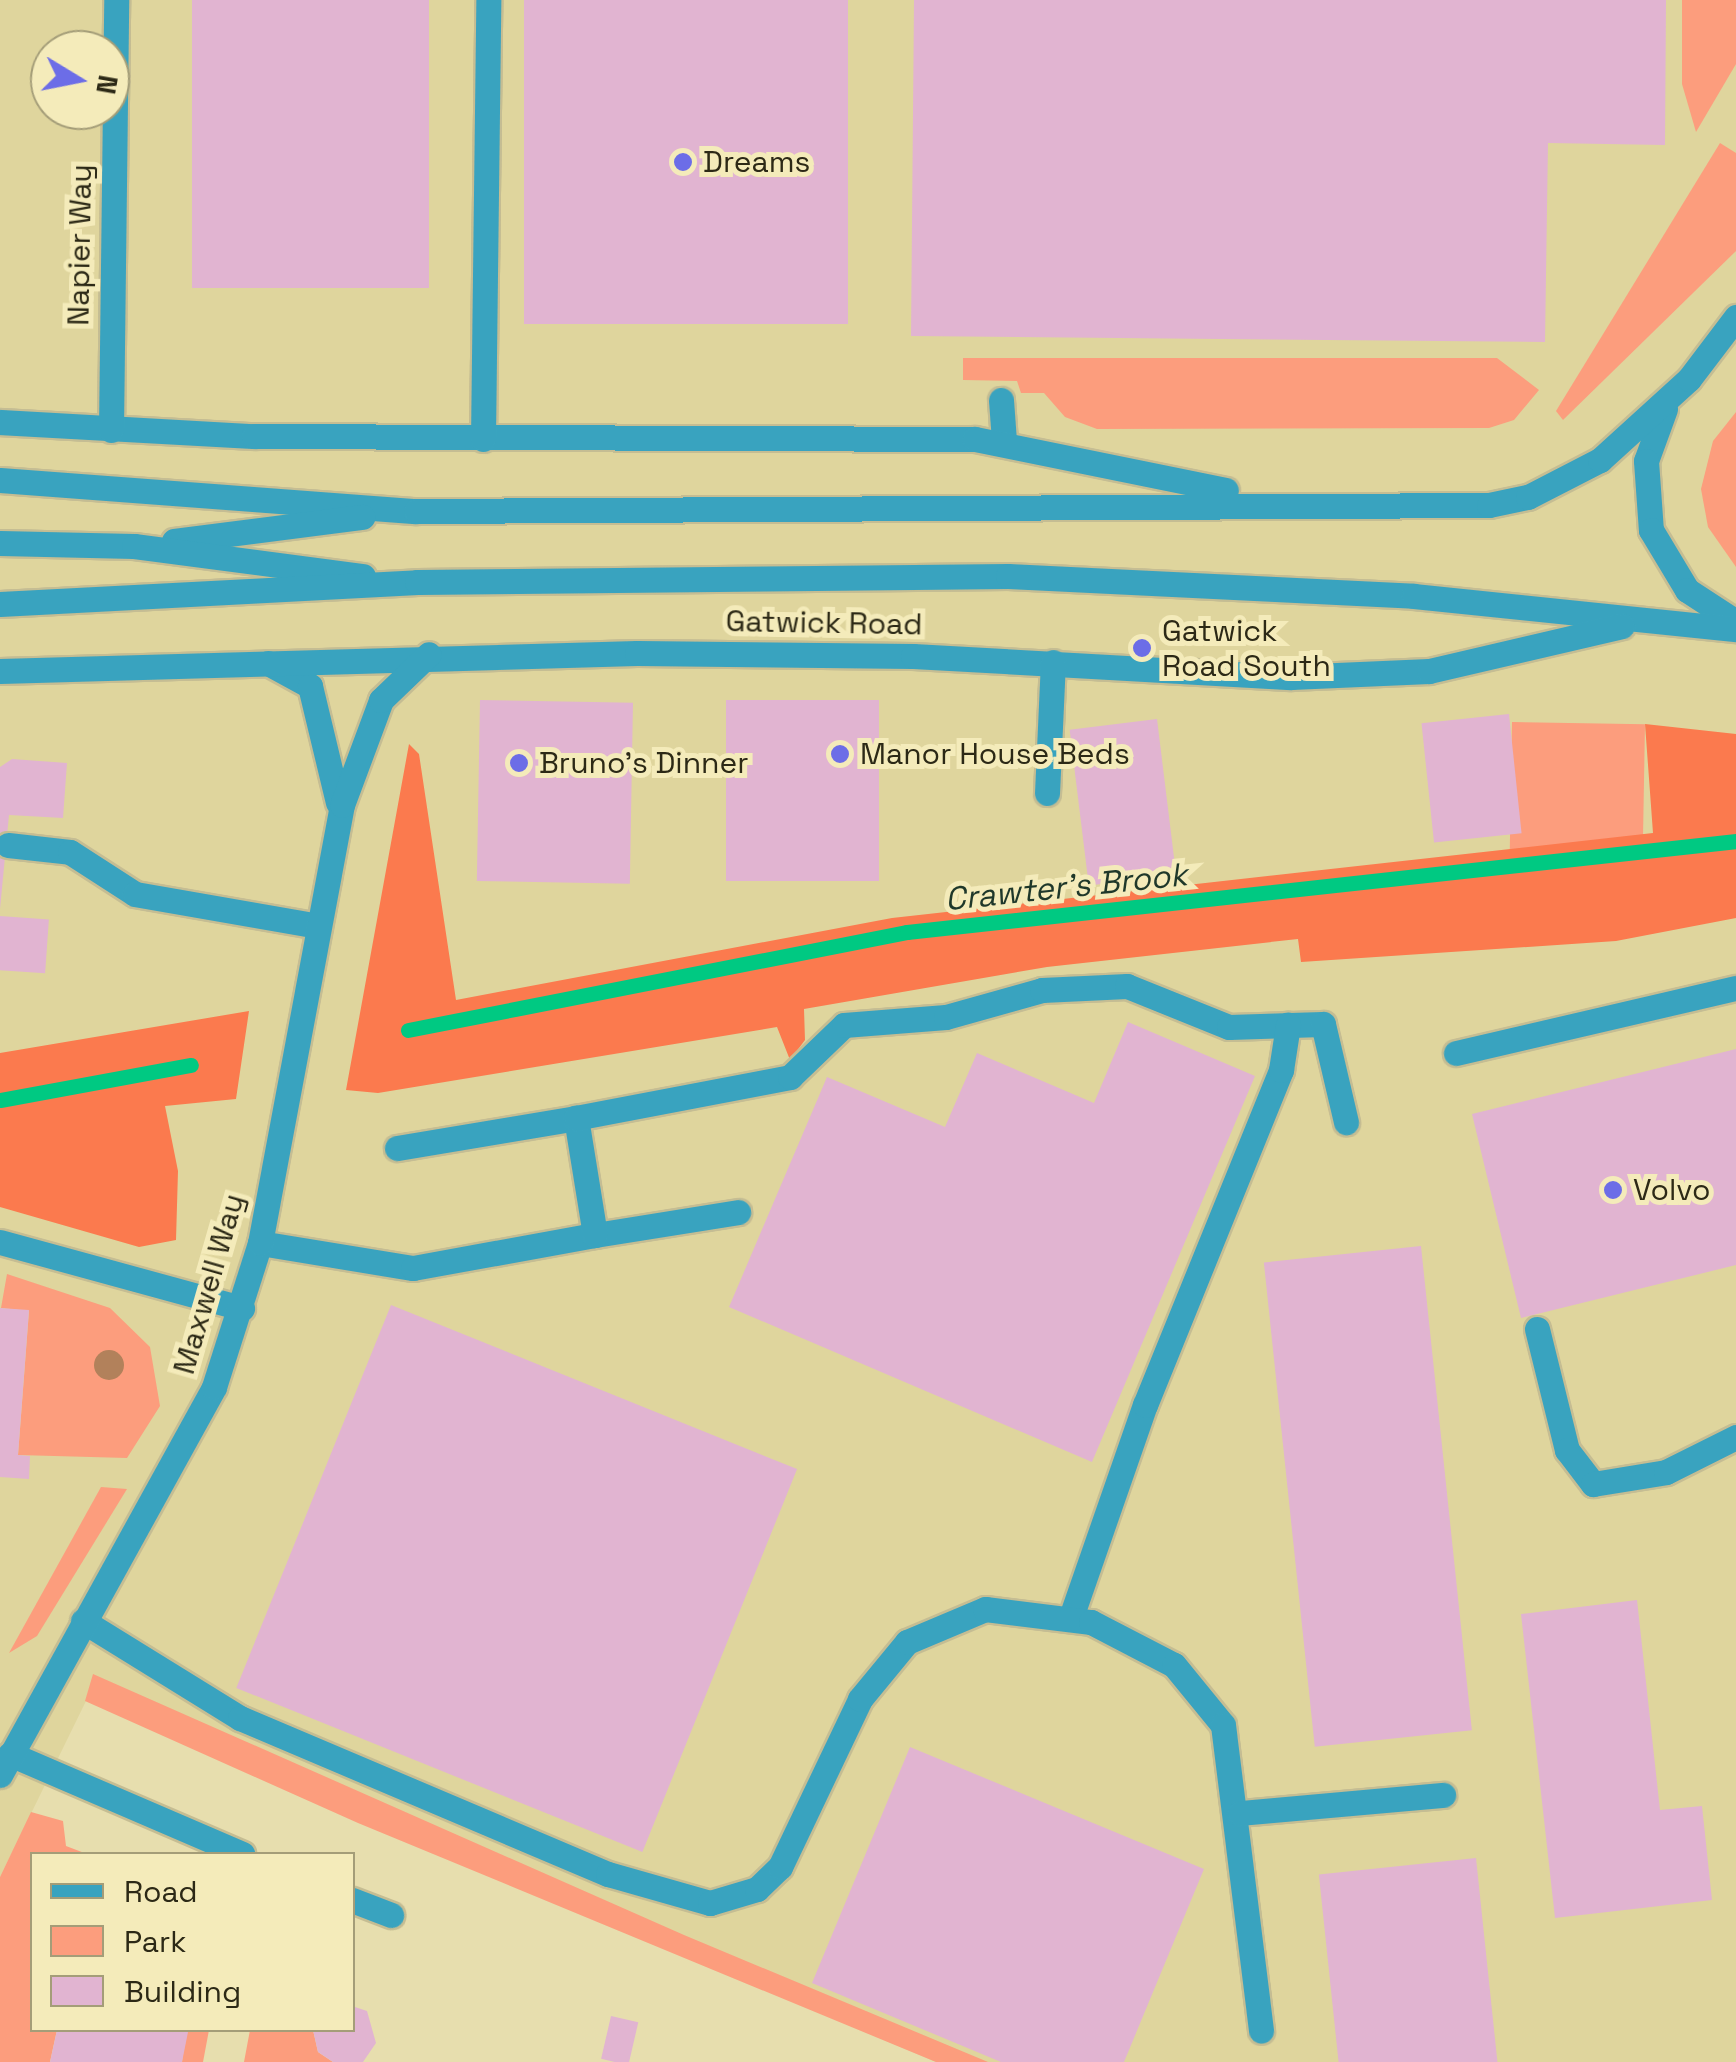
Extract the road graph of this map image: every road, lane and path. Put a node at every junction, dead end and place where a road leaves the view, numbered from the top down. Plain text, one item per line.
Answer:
1 (116, 0) edge
2 (488, 0) edge
3 (1736, 317) edge
4 (1736, 348) edge
5 (1688, 379) junction
6 (1002, 400) dead end
7 (0, 422) edge
8 (111, 430) junction
9 (483, 439) junction
10 (1004, 441) junction
11 (0, 480) edge
12 (1360, 502) junction
13 (416, 511) junction
14 (0, 543) edge
15 (134, 546) junction
16 (417, 582) junction
17 (0, 604) edge
18 (1641, 621) junction
19 (1736, 626) edge
20 (429, 654) junction
21 (258, 660) junction
22 (1052, 662) junction
23 (0, 671) edge
24 (1047, 793) dead end
25 (337, 823) junction
26 (8, 844) dead end
27 (318, 926) junction
28 (1736, 988) edge
29 (1288, 1025) junction
30 (1456, 1053) dead end
31 (576, 1118) junction
32 (1346, 1122) dead end
33 (397, 1148) dead end
34 (738, 1212) dead end
35 (595, 1235) junction
36 (0, 1242) edge
37 (260, 1243) junction
38 (242, 1308) junction
39 (1536, 1329) dead end
40 (1736, 1437) edge
41 (1071, 1617) junction
42 (83, 1621) junction
43 (12, 1724) edge
44 (5, 1764) edge
45 (1444, 1794) dead end
46 (1240, 1812) junction
47 (237, 1852) edge
48 (355, 1901) edge
49 (391, 1915) dead end
50 (1261, 2031) dead end

1 - 8 street, Napier Way
2 - 9 street
3 - 5 street
4 - 5 street
5 - 12 street
5 - 19 street
6 - 10 street
7 - 8 street
8 - 9 street
9 - 10 street
10 - 12 street
11 - 13 street
12 - 13 street
13 - 15 street
14 - 15 street
15 - 16 street
16 - 17 street, Gatwick Road
16 - 18 street, Gatwick Road
18 - 19 street, Gatwick Road
18 - 22 street, Gatwick Road
20 - 21 street, Gatwick Road
20 - 22 street, Gatwick Road
20 - 25 street, Maxwell Way
21 - 23 street, Gatwick Road
21 - 25 street, Maxwell Way
22 - 24 street
25 - 27 street, Maxwell Way
26 - 27 street
27 - 37 street, Maxwell Way
28 - 30 street
29 - 31 street
29 - 32 street
29 - 41 street
31 - 33 street
31 - 35 street
34 - 35 street
35 - 37 street
36 - 38 street
37 - 38 street, Maxwell Way
38 - 42 street, Maxwell Way
39 - 40 street
41 - 42 street
41 - 46 street
42 - 43 street, Maxwell Way
43 - 44 street, Maxwell Way
44 - 47 street
45 - 46 street
46 - 50 street
48 - 49 street

